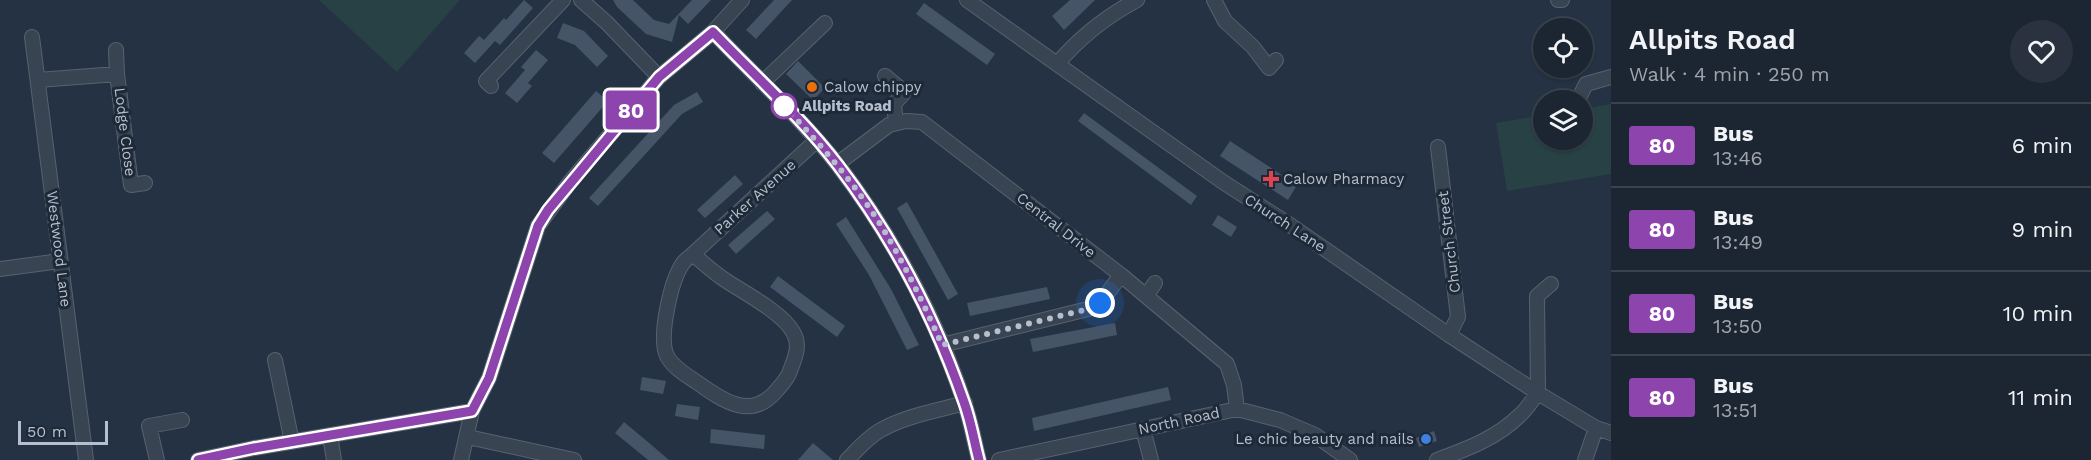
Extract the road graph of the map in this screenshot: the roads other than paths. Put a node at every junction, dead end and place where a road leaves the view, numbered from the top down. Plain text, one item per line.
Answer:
1 (563, 0) edge
2 (581, 0) edge
3 (742, 0) edge
4 (967, 0) edge
5 (1137, 0) edge
6 (1214, 0) edge
7 (825, 23) dead end
8 (713, 32) junction
9 (32, 37) dead end
10 (116, 50) dead end
11 (1057, 64) junction
12 (1270, 67) dead end
13 (117, 74) junction
14 (885, 76) dead end
15 (659, 77) junction
16 (1611, 77) edge
17 (38, 80) junction
18 (762, 83) junction
19 (491, 86) dead end
20 (1583, 90) edge
21 (896, 123) junction
22 (817, 140) junction
23 (1438, 147) dead end
24 (837, 164) junction
25 (145, 183) dead end
26 (693, 254) junction
27 (60, 261) junction
28 (0, 269) edge
29 (1121, 275) junction
30 (1155, 283) dead end
31 (1551, 284) dead end
32 (1146, 296) junction
33 (1449, 335) junction
34 (942, 345) junction
35 (275, 360) dead end
36 (1538, 393) junction
37 (965, 404) junction
38 (1238, 409) junction
39 (472, 411) junction
40 (182, 420) dead end
41 (1596, 428) junction
42 (1143, 429) junction
43 (1611, 433) edge
44 (330, 435) junction
45 (468, 437) junction
46 (292, 442) junction
47 (1050, 454) edge
48 (86, 460) edge
49 (157, 460) edge
50 (198, 460) edge
51 (334, 460) edge
52 (461, 460) edge
53 (574, 460) edge
54 (847, 460) edge
55 (979, 460) edge
56 (999, 460) edge
57 (1151, 460) edge
58 (1350, 460) edge
59 (1437, 460) edge
60 (1586, 460) edge

1 - 19 street
2 - 15 street
3 - 8 street
4 - 11 street, Church Lane
5 - 11 street
6 - 12 street
7 - 18 street
8 - 15 street
8 - 18 street
9 - 17 street, Westwood Lane
10 - 13 street
11 - 33 street, Church Lane
13 - 17 street, Lodge Close
13 - 25 street, Lodge Close
14 - 21 street
15 - 39 street
16 - 20 street
17 - 27 street, Westwood Lane
18 - 22 street
21 - 24 street
21 - 29 street, Central Drive
22 - 24 street
22 - 26 street, Parker Avenue
23 - 33 street, Church Street
24 - 34 street
26 - 26 street, Parker Avenue
27 - 28 street
27 - 48 street, Westwood Lane
29 - 32 street, Central Drive
29 - 34 street
30 - 32 street
31 - 36 street
32 - 38 street, Central Drive
33 - 36 street, Church Lane
34 - 37 street
35 - 46 street
36 - 41 street, Church Lane
36 - 59 street
37 - 54 street
37 - 55 street
38 - 42 street, North Road
38 - 58 street, North Road
39 - 44 street
39 - 45 street
40 - 49 street
41 - 43 street, Church Lane
41 - 60 street
42 - 47 street, North Road
42 - 57 street
44 - 46 street
44 - 51 street
45 - 52 street
45 - 53 street
46 - 50 street
47 - 56 street, North Road

